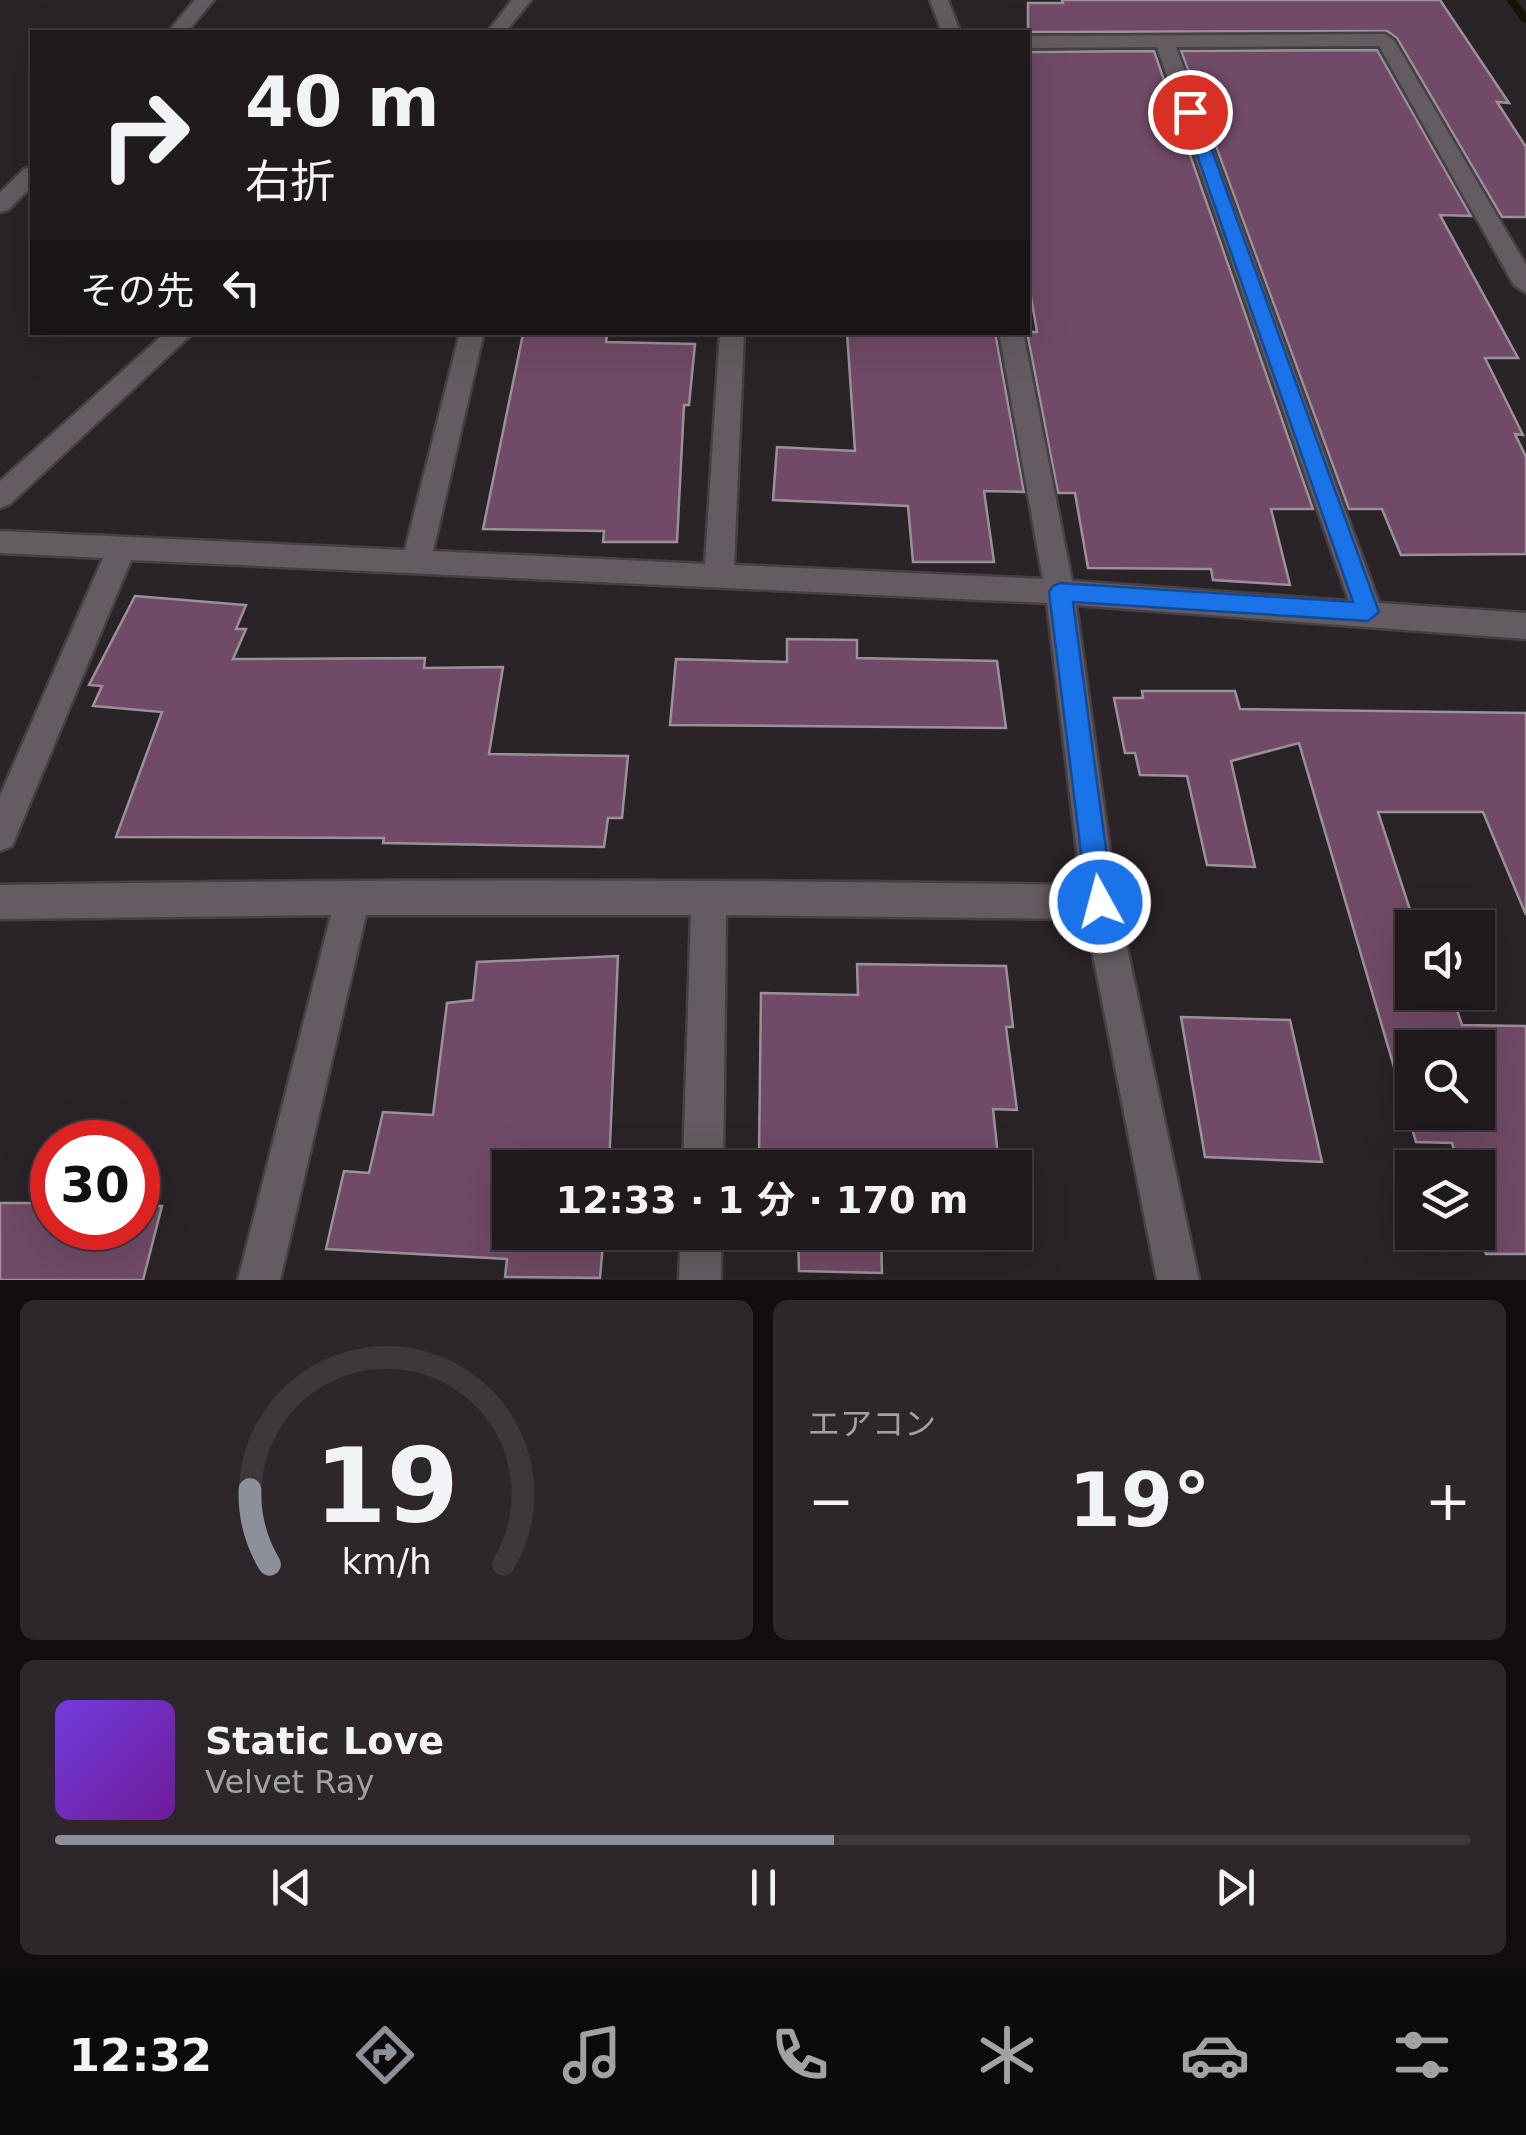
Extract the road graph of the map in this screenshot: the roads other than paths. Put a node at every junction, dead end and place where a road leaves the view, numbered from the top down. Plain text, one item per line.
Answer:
1 (206, 0) edge
2 (522, 0) edge
3 (939, 0) edge
4 (180, 30) edge
5 (498, 30) edge
6 (951, 30) edge
7 (1164, 41) junction
8 (1030, 42) edge
9 (30, 176) edge
10 (0, 205) edge
11 (1526, 285) edge
12 (179, 335) edge
13 (471, 335) edge
14 (732, 335) edge
15 (1011, 335) edge
16 (0, 496) edge
17 (0, 542) edge
18 (123, 546) junction
19 (416, 563) junction
20 (719, 577) junction
21 (1060, 592) junction
22 (1368, 612) junction
23 (1526, 626) edge
24 (0, 835) edge
25 (353, 896) junction
26 (709, 896) junction
27 (0, 902) edge
28 (1100, 902) junction
29 (702, 1150) edge
30 (701, 1250) edge
31 (259, 1280) edge
32 (700, 1280) edge
33 (1178, 1280) edge

1 - 4 street
2 - 5 street
3 - 6 street
7 - 8 street
7 - 11 street
7 - 22 street
9 - 10 street
12 - 16 street
13 - 19 street
14 - 20 street
15 - 21 street
17 - 18 street
18 - 19 street
18 - 24 street
19 - 20 street
20 - 21 street
21 - 22 street
21 - 28 street
22 - 23 street
25 - 26 street
25 - 27 street
25 - 31 street
26 - 28 street
26 - 29 street
28 - 33 street
30 - 32 street

